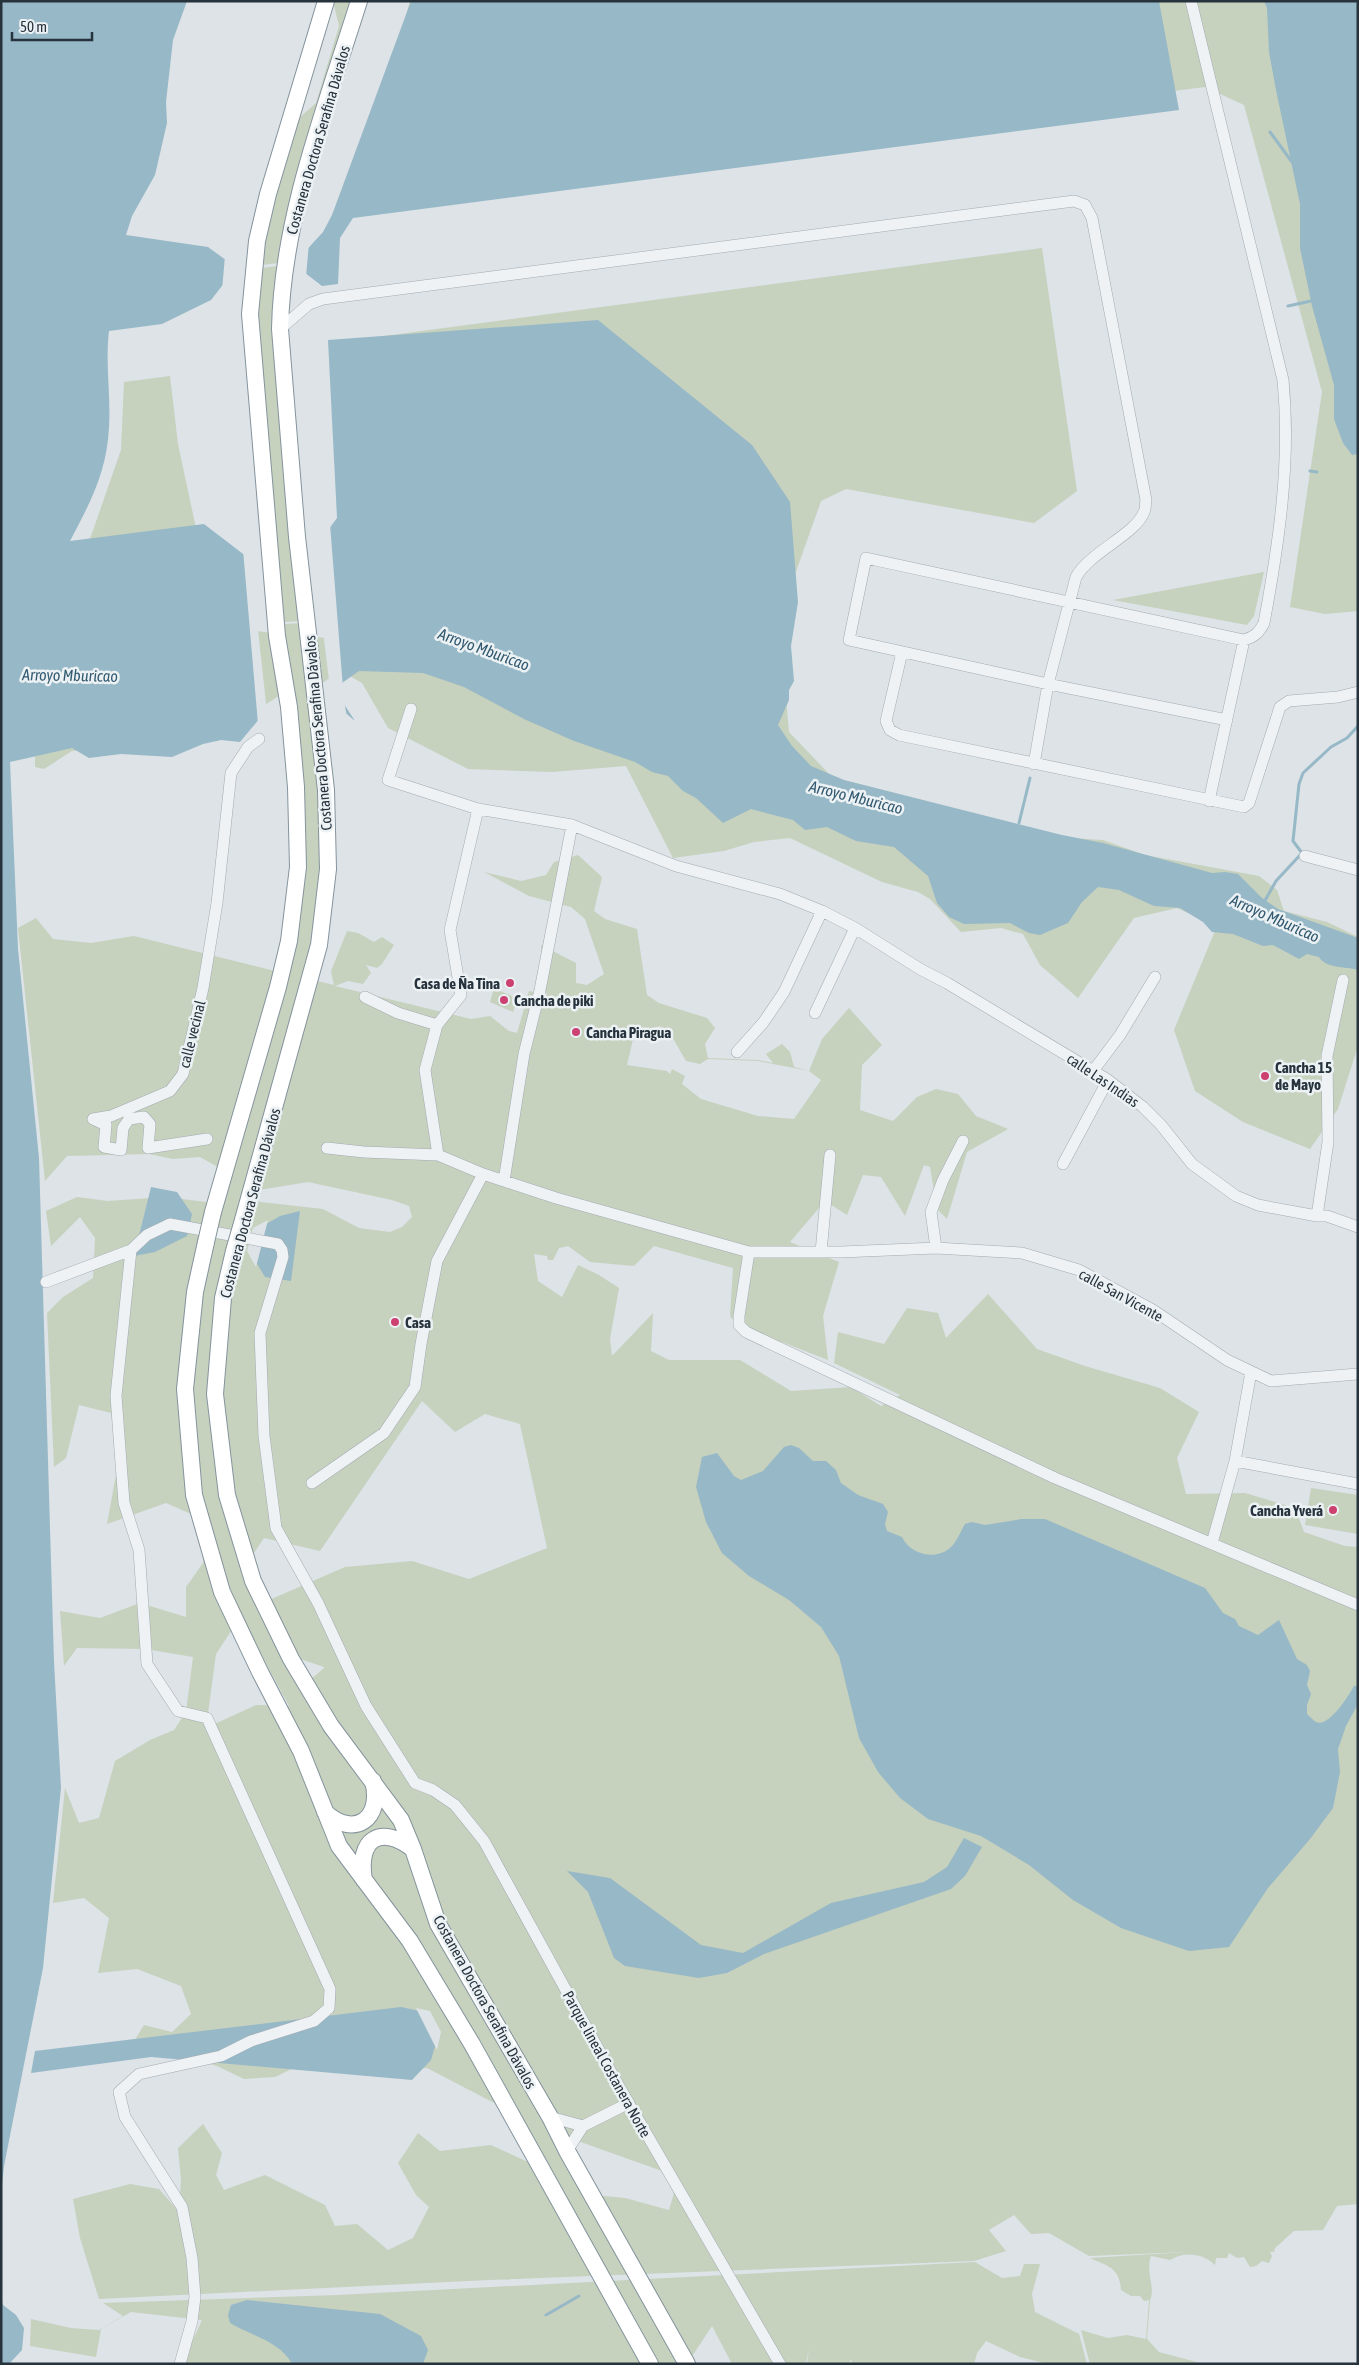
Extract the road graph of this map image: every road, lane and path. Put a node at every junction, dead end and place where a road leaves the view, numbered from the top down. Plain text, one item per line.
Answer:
1 (326, 1) edge
2 (359, 1) edge
3 (1191, 1) edge
4 (280, 329) junction
5 (1069, 603) junction
6 (1244, 640) junction
7 (902, 652) junction
8 (1048, 684) junction
9 (1358, 692) edge
10 (410, 709) dead end
11 (1227, 720) junction
12 (259, 739) dead end
13 (1034, 764) junction
14 (1209, 801) junction
15 (478, 810) junction
16 (572, 825) junction
17 (1305, 856) dead end
18 (1358, 870) edge
19 (822, 911) junction
20 (855, 928) junction
21 (1155, 978) dead end
22 (1343, 980) dead end
23 (365, 997) dead end
24 (815, 1013) dead end
25 (437, 1025) junction
26 (737, 1052) dead end
27 (1093, 1071) junction
28 (1108, 1080) junction
29 (206, 1139) dead end
30 (963, 1141) dead end
31 (327, 1148) dead end
32 (438, 1155) junction
33 (830, 1155) dead end
34 (1063, 1164) dead end
35 (483, 1174) junction
36 (504, 1181) junction
37 (1317, 1216) junction
38 (1358, 1227) edge
39 (936, 1248) junction
40 (131, 1250) junction
41 (749, 1252) junction
42 (821, 1252) junction
43 (46, 1282) dead end
44 (1251, 1372) junction
45 (1358, 1374) edge
46 (1235, 1461) junction
47 (312, 1483) dead end
48 (1358, 1484) edge
49 (1212, 1543) junction
50 (1358, 1604) edge
51 (373, 1781) junction
52 (325, 1812) junction
53 (413, 1848) junction
54 (364, 1880) junction
55 (629, 2103) junction
56 (550, 2117) junction
57 (583, 2126) junction
58 (567, 2151) junction
59 (180, 2364) edge
60 (650, 2364) edge
61 (687, 2364) edge
62 (780, 2364) edge

1 - 52 highway, Costanera Doctora Serafina Dávalos, bridge
2 - 4 highway, Costanera Doctora Serafina Dávalos
3 - 6 street
4 - 5 street
4 - 51 highway, Costanera Doctora Serafina Dávalos, bridge
5 - 6 street
5 - 7 street
5 - 8 street
6 - 11 street
7 - 8 street
7 - 13 street
8 - 11 street
8 - 13 street
9 - 14 street
10 - 15 street, calle Las Indias
11 - 14 street
12 - 29 street, calle vecinal
13 - 14 street
15 - 16 street, calle Las Indias
15 - 25 street
16 - 19 street, calle Las Indias
16 - 36 street
17 - 18 street
19 - 20 street, calle Las Indias
19 - 26 street
20 - 24 street
20 - 27 street, calle Las Indias
21 - 27 street
22 - 37 street
23 - 25 street
25 - 32 street
27 - 28 street, calle Las Indias
28 - 34 street
28 - 37 street, calle Las Indias
30 - 39 street
31 - 32 street
32 - 35 street, calle San Vicente
33 - 42 street
35 - 36 street, calle San Vicente
35 - 47 street
36 - 41 street, calle San Vicente
37 - 38 street, calle Las Indias
39 - 42 street, calle San Vicente
39 - 44 street, calle San Vicente
40 - 43 street
40 - 55 street, Parque lineal Costanera Norte
40 - 59 street
41 - 42 street, calle San Vicente
41 - 49 street
44 - 45 street, calle San Vicente
44 - 46 street
46 - 48 street
46 - 49 street
49 - 50 street
51 - 52 highway
51 - 53 highway, Costanera Doctora Serafina Dávalos
52 - 54 highway, Costanera Doctora Serafina Dávalos
53 - 54 highway
53 - 56 highway, Costanera Doctora Serafina Dávalos
54 - 60 highway, Costanera Doctora Serafina Dávalos
55 - 57 street
55 - 62 street, Parque lineal Costanera Norte
56 - 57 street
56 - 58 highway, Costanera Doctora Serafina Dávalos
57 - 58 street
58 - 61 highway, Costanera Doctora Serafina Dávalos

